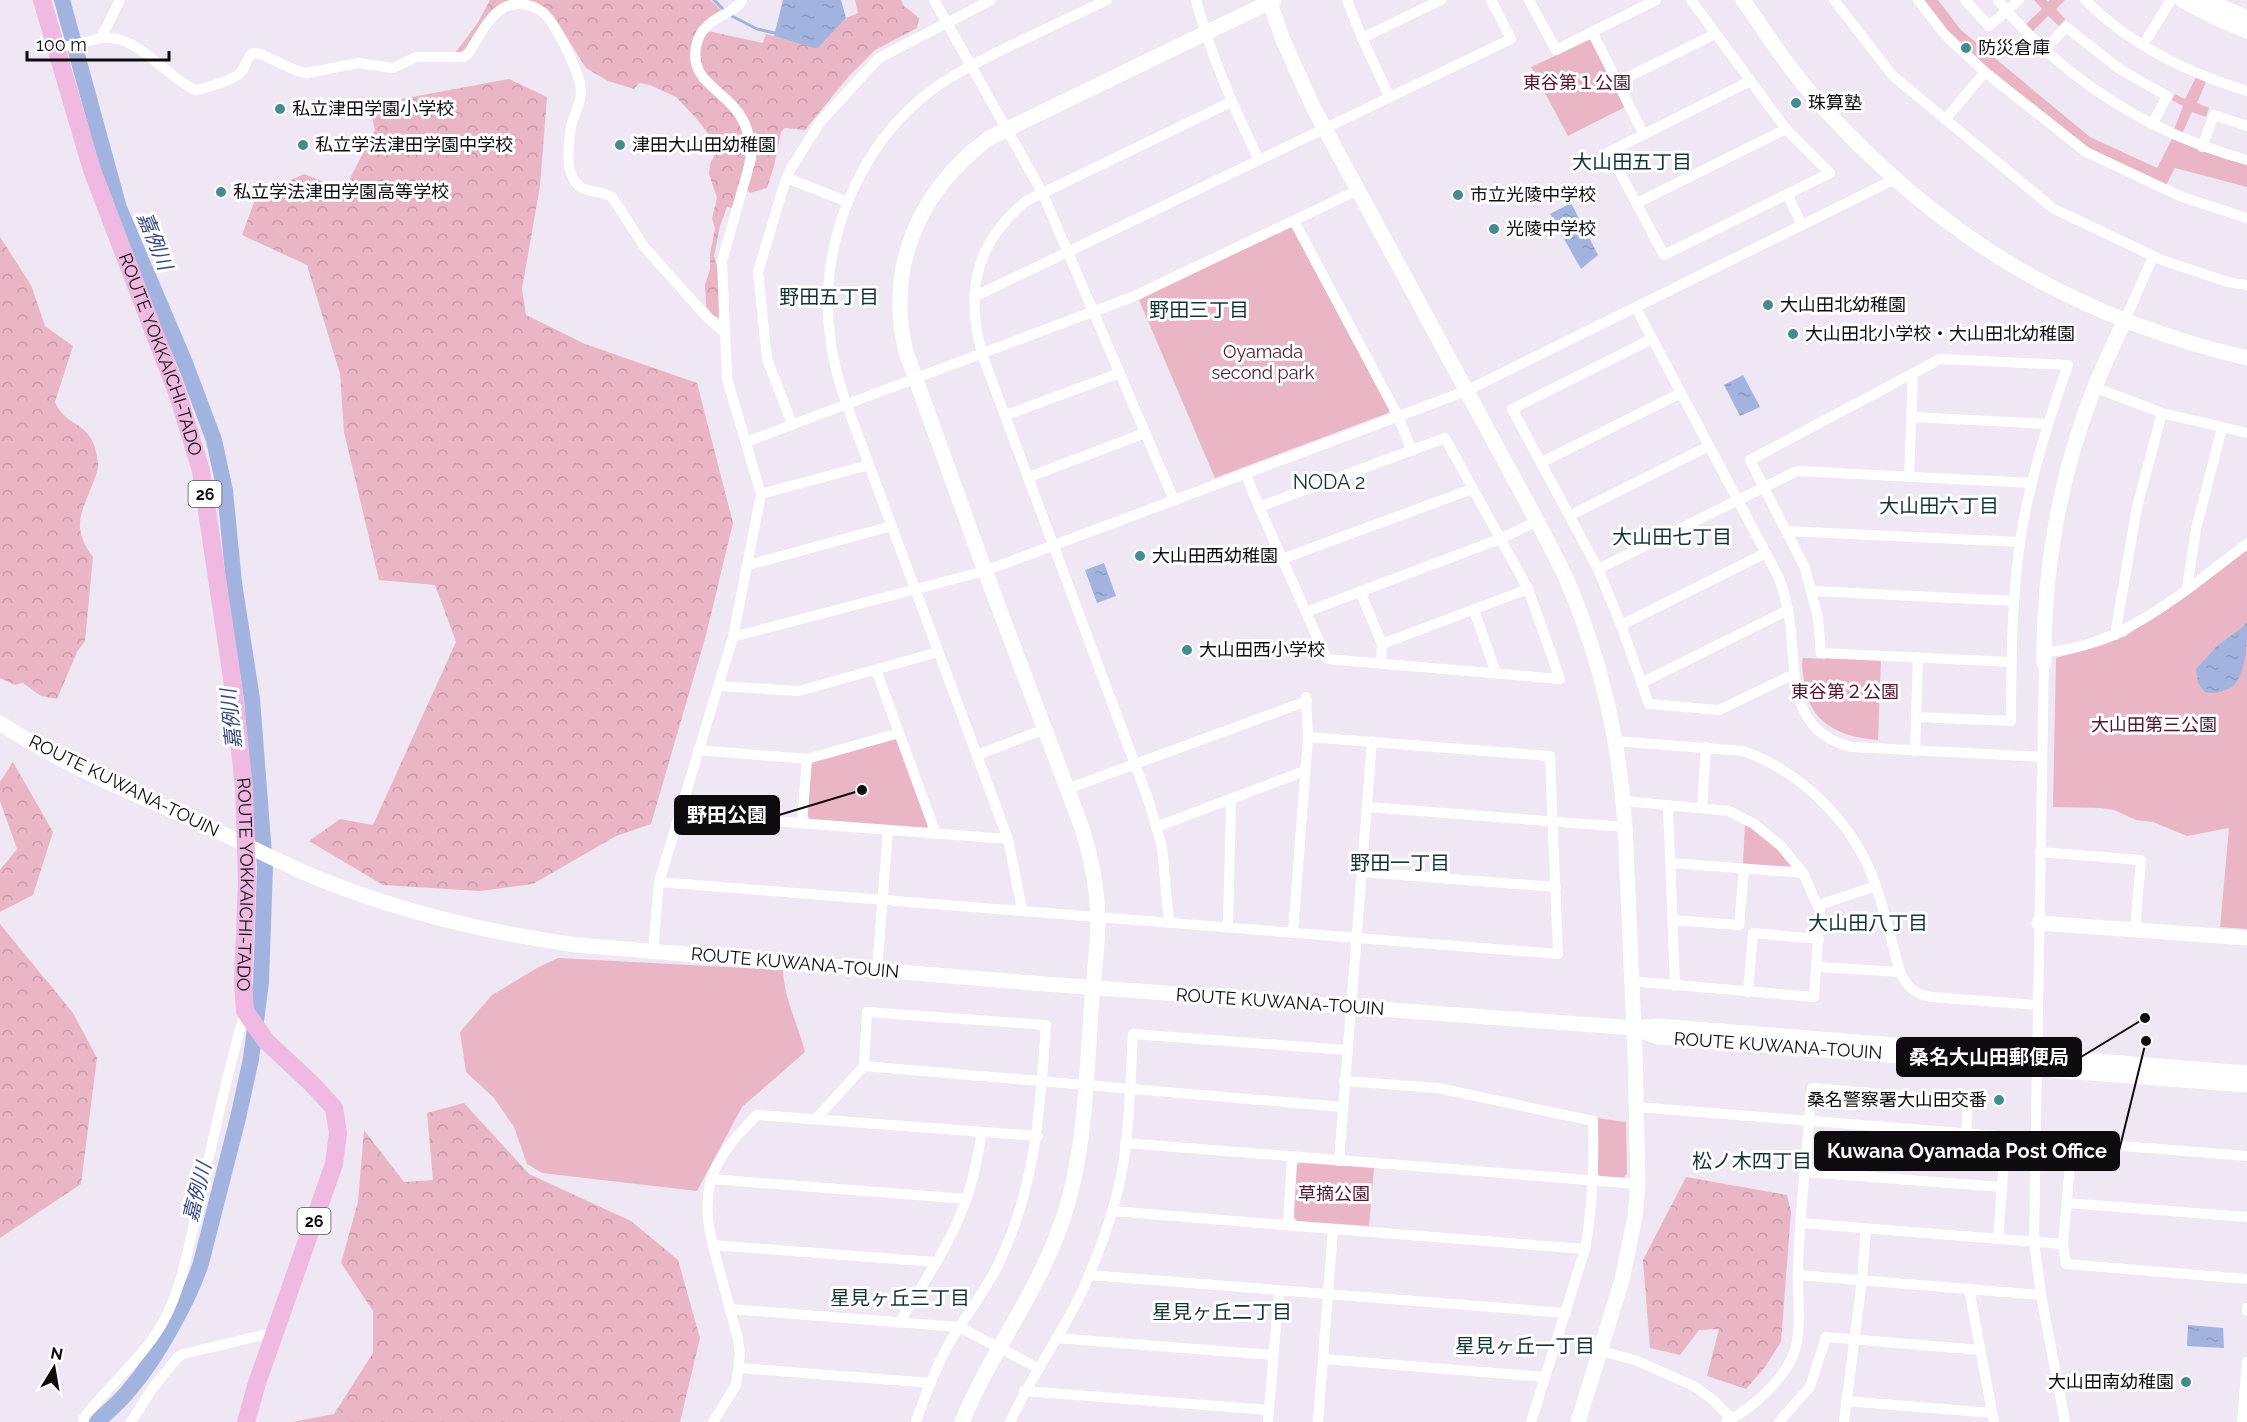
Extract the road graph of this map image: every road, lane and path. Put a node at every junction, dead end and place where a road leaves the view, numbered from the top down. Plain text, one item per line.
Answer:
1 (42, 0) edge
2 (120, 0) edge
3 (742, 0) edge
4 (934, 0) edge
5 (991, 0) edge
6 (1107, 0) edge
7 (1196, 0) edge
8 (1347, 0) edge
9 (1441, 0) edge
10 (1491, 0) edge
11 (1529, 0) edge
12 (1656, 0) edge
13 (1691, 0) edge
14 (1743, 0) edge
15 (1834, 0) edge
16 (1918, 0) edge
17 (1965, 0) edge
18 (1998, 0) edge
19 (2019, 0) edge
20 (2085, 0) edge
21 (2171, 0) edge
22 (2182, 0) edge
23 (2206, 0) edge
24 (1271, 1) edge
25 (2007, 11) junction
26 (2247, 18) edge
27 (946, 21) junction
28 (2247, 31) edge
29 (1592, 32) junction
30 (1205, 34) junction
31 (1715, 34) junction
32 (1362, 38) junction
33 (101, 39) junction
34 (2143, 45) junction
35 (60, 48) junction
36 (2045, 50) junction
37 (970, 65) junction
38 (1985, 72) junction
39 (1750, 81) junction
40 (1618, 82) junction
41 (2247, 91) edge
42 (1390, 98) junction
43 (1231, 102) junction
44 (1945, 120) junction
45 (2152, 125) junction
46 (2247, 126) edge
47 (1005, 128) junction
48 (1325, 129) junction
49 (1786, 129) junction
50 (1644, 135) junction
51 (2202, 147) junction
52 (1259, 160) junction
53 (2247, 160) edge
54 (787, 178) junction
55 (1895, 179) junction
56 (1358, 190) junction
57 (1042, 192) junction
58 (1787, 194) junction
59 (848, 202) junction
60 (1637, 203) junction
61 (2247, 218) edge
62 (1294, 221) junction
63 (1802, 225) junction
64 (1068, 252) junction
65 (2153, 257) junction
66 (2247, 285) edge
67 (974, 297) junction
68 (1636, 308) junction
69 (1094, 313) junction
70 (2124, 321) junction
71 (725, 333) junction
72 (1652, 339) junction
73 (982, 354) junction
74 (2247, 358) edge
75 (1120, 373) junction
76 (1913, 373) junction
77 (915, 380) junction
78 (2094, 387) junction
79 (1466, 391) junction
80 (1681, 393) junction
81 (847, 404) junction
82 (2162, 413) junction
83 (1006, 415) junction
84 (1398, 416) junction
85 (1912, 417) junction
86 (792, 424) junction
87 (2048, 424) junction
88 (2222, 428) junction
89 (1145, 433) junction
90 (2247, 433) edge
91 (746, 442) junction
92 (1709, 446) junction
93 (1412, 451) junction
94 (1542, 462) junction
95 (869, 465) junction
96 (1245, 473) junction
97 (1029, 477) junction
98 (1909, 477) junction
99 (2032, 483) junction
100 (1763, 487) junction
101 (1472, 489) junction
102 (761, 494) junction
103 (1739, 499) junction
104 (1174, 500) junction
105 (1260, 507) junction
106 (1571, 515) junction
107 (1537, 521) junction
108 (892, 526) junction
109 (1786, 531) junction
110 (1500, 539) junction
111 (2020, 542) junction
112 (2247, 543) edge
113 (1054, 544) junction
114 (1766, 553) junction
115 (1282, 560) junction
116 (748, 565) junction
117 (1598, 569) junction
118 (985, 571) junction
119 (2187, 588) junction
120 (916, 589) junction
121 (1528, 590) junction
122 (1359, 591) junction
123 (1813, 591) junction
124 (2014, 602) junction
125 (1474, 610) junction
126 (1788, 610) junction
127 (1306, 612) junction
128 (1621, 625) junction
129 (2115, 635) junction
130 (733, 637) junction
131 (1382, 644) junction
132 (938, 652) junction
133 (1918, 657) junction
134 (2044, 657) junction
135 (2011, 662) junction
136 (1381, 664) junction
137 (876, 670) junction
138 (1496, 673) junction
139 (1794, 676) junction
140 (1641, 682) junction
141 (718, 686) junction
142 (1916, 717) junction
143 (0, 723) edge
144 (1045, 729) junction
145 (899, 733) junction
146 (1308, 737) junction
147 (1372, 741) junction
148 (1615, 741) junction
149 (1706, 747) junction
150 (698, 750) junction
151 (1915, 751) junction
152 (977, 755) junction
153 (2042, 757) junction
154 (807, 759) junction
155 (1136, 764) junction
156 (1305, 771) junction
157 (1067, 789) junction
158 (1230, 799) junction
159 (1624, 801) junction
160 (1668, 805) junction
161 (1367, 807) junction
162 (1702, 808) junction
163 (679, 814) junction
164 (1553, 822) junction
165 (802, 823) junction
166 (1156, 827) junction
167 (1625, 827) junction
168 (888, 830) junction
169 (936, 834) junction
170 (1008, 839) junction
171 (2040, 852) junction
172 (1671, 863) junction
173 (1744, 869) junction
174 (1362, 872) junction
175 (1803, 873) junction
176 (659, 882) junction
177 (1876, 886) junction
178 (1556, 887) junction
179 (883, 900) junction
180 (1819, 905) junction
181 (1022, 910) junction
182 (1098, 917) junction
183 (1673, 920) junction
184 (1168, 923) junction
185 (2039, 923) junction
186 (1228, 927) junction
187 (2135, 930) junction
188 (1293, 932) junction
189 (1356, 937) junction
190 (2247, 938) edge
191 (1819, 939) junction
192 (653, 951) junction
193 (1817, 967) junction
194 (876, 969) junction
195 (1900, 972) junction
196 (1641, 982) dead end
197 (1675, 986) junction
198 (1092, 987) junction
199 (1748, 992) junction
200 (2038, 1005) junction
201 (1351, 1008) junction
202 (245, 1011) junction
203 (1634, 1028) junction
204 (1347, 1050) junction
205 (2037, 1062) junction
206 (864, 1066) junction
207 (2247, 1073) edge
208 (1344, 1081) junction
209 (1042, 1083) junction
210 (1086, 1084) junction
211 (2247, 1084) edge
212 (1129, 1088) junction
213 (1342, 1107) junction
214 (1637, 1107) junction
215 (816, 1119) junction
216 (1809, 1120) junction
217 (982, 1132) junction
218 (1966, 1133) junction
219 (1038, 1136) junction
220 (2006, 1137) junction
221 (2036, 1139) junction
222 (2072, 1142) junction
223 (1125, 1143) junction
224 (2247, 1156) edge
225 (1292, 1157) junction
226 (1339, 1161) junction
227 (1805, 1172) junction
228 (711, 1179) junction
229 (1594, 1180) junction
230 (1638, 1184) junction
231 (2002, 1188) junction
232 (967, 1198) junction
233 (2067, 1203) junction
234 (1112, 1211) junction
235 (2247, 1217) edge
236 (1801, 1223) junction
237 (1288, 1225) junction
238 (1866, 1228) junction
239 (1333, 1229) junction
240 (1998, 1238) junction
241 (2034, 1242) junction
242 (2063, 1244) junction
243 (713, 1245) junction
244 (1585, 1249) junction
245 (935, 1262) junction
246 (1089, 1275) junction
247 (1798, 1275) junction
248 (2247, 1279) edge
249 (1862, 1280) junction
250 (1969, 1289) junction
251 (1279, 1290) junction
252 (1328, 1294) junction
253 (2041, 1295) junction
254 (730, 1309) junction
255 (1566, 1314) junction
256 (898, 1323) junction
257 (959, 1327) junction
258 (274, 1332) junction
259 (1056, 1338) junction
260 (1854, 1341) junction
261 (999, 1347) junction
262 (1980, 1350) junction
263 (1601, 1351) junction
264 (1273, 1355) junction
265 (1323, 1359) junction
266 (2247, 1362) edge
267 (739, 1368) junction
268 (1038, 1368) junction
269 (1545, 1377) junction
270 (931, 1383) junction
271 (1024, 1391) junction
272 (1846, 1401) junction
273 (1268, 1416) edge
274 (1993, 1417) edge
275 (1733, 1418) edge
276 (2244, 1419) edge
277 (84, 1420) edge
278 (131, 1422) edge
279 (246, 1422) edge
280 (713, 1422) edge
281 (916, 1422) edge
282 (962, 1422) edge
283 (1010, 1422) edge
284 (1318, 1422) edge
285 (1531, 1422) edge
286 (1578, 1422) edge
287 (1750, 1422) edge
288 (1779, 1422) edge
289 (1844, 1422) edge
290 (2065, 1422) edge

1 - 35 main road, ROUTE YOKKAICHI-TADO / 26
2 - 33 street
3 - 71 street
4 - 27 street
5 - 27 street
6 - 37 street
7 - 30 street
8 - 32 street
9 - 32 street
10 - 42 street
11 - 29 street
12 - 29 street
13 - 31 street
14 - 55 street
15 - 44 street
16 - 38 street
17 - 25 street
18 - 25 street
19 - 25 street
20 - 34 street
21 - 34 street
22 - 28 street
23 - 26 street
24 - 30 street
24 - 48 street
25 - 36 street
27 - 37 street
27 - 54 street
29 - 40 street
30 - 43 street
30 - 47 street
31 - 39 street
31 - 40 street
32 - 42 street
33 - 35 street
33 - 71 street
34 - 41 street
35 - 202 main road, ROUTE YOKKAICHI-TADO / 26
36 - 45 street
36 - 45 street
37 - 47 street
37 - 59 street
38 - 44 street
38 - 61 street
39 - 49 street
39 - 50 street
40 - 50 street
42 - 48 street
43 - 52 street
43 - 57 street
44 - 65 street
45 - 51 street
46 - 51 street
47 - 57 street
47 - 77 street
48 - 52 street
48 - 56 street
49 - 58 street
49 - 60 street
50 - 60 street
51 - 53 street
52 - 64 street
54 - 59 street
54 - 86 street
55 - 63 street
55 - 70 street
56 - 62 street
56 - 79 street
57 - 64 street
57 - 67 street
58 - 60 street
58 - 63 street
59 - 81 street
62 - 69 street
62 - 84 street
63 - 68 street
64 - 67 street
64 - 69 street
65 - 66 street
65 - 70 street
67 - 73 street
68 - 72 street
68 - 79 street
69 - 73 street
69 - 75 street
70 - 74 street
70 - 78 street
71 - 91 street
72 - 80 street
72 - 94 street
73 - 77 street
73 - 83 street
75 - 83 street
75 - 89 street
76 - 85 street
76 - 87 street
76 - 100 street
77 - 81 street
77 - 118 street
78 - 82 street
78 - 134 street
79 - 84 street
79 - 107 street
80 - 92 street
80 - 94 street
81 - 86 street
81 - 95 street
82 - 88 street
82 - 129 street
83 - 97 street
84 - 93 street
84 - 96 street
85 - 87 street
85 - 98 street
86 - 91 street
87 - 99 street
88 - 90 street
88 - 119 street
89 - 97 street
89 - 104 street
91 - 102 street
92 - 103 street
92 - 106 street
93 - 101 street
93 - 105 street
94 - 106 street
95 - 102 street
95 - 108 street
96 - 104 street
96 - 105 street
97 - 113 street
98 - 99 street
98 - 100 street
99 - 111 street
100 - 103 street
100 - 109 street
101 - 110 street
101 - 115 street
102 - 116 street
103 - 114 street
103 - 117 street
104 - 113 street
105 - 115 street
106 - 117 street
107 - 110 street
107 - 148 street
108 - 116 street
108 - 120 street
109 - 111 street
109 - 123 street
110 - 121 street
110 - 122 street
111 - 124 street
112 - 119 street
113 - 118 street
113 - 155 street
114 - 126 street
114 - 128 street
115 - 127 street
116 - 130 street
117 - 128 street
118 - 120 street
118 - 144 street
119 - 129 street
120 - 130 street
120 - 132 street
121 - 125 street
121 - 138 street
122 - 127 street
122 - 131 street
123 - 124 street
123 - 133 street
124 - 135 street
125 - 131 street
125 - 138 street
126 - 139 street
126 - 140 street
127 - 136 street
128 - 140 street
129 - 134 street
130 - 141 street
131 - 136 street
132 - 137 street
132 - 152 street
133 - 135 street
133 - 142 street
134 - 153 street
135 - 142 street
136 - 138 street
137 - 141 street
137 - 145 street
139 - 140 street
139 - 151 street
141 - 150 street
142 - 151 street
143 - 192 street, ROUTE KUWANA-TOUIN
144 - 152 street
144 - 157 street
145 - 154 street
145 - 169 street
146 - 147 street
146 - 155 street
146 - 156 street
147 - 161 street
147 - 164 street
148 - 149 street
148 - 159 street
149 - 162 street
149 - 177 street
150 - 154 street
150 - 163 street
151 - 153 street
152 - 170 street
153 - 171 street
154 - 165 street
155 - 157 street
155 - 166 street
156 - 158 street
156 - 188 street
157 - 182 street
158 - 166 street
158 - 186 street
159 - 160 street
159 - 167 street
160 - 162 street
160 - 172 street
161 - 164 street
161 - 174 street
162 - 175 street
163 - 165 street
163 - 176 street
164 - 167 street
164 - 178 street
165 - 168 street
166 - 184 street
167 - 203 street
168 - 169 street
168 - 179 street
169 - 170 street
170 - 181 street
171 - 185 street
171 - 187 street
172 - 173 street
172 - 183 street
173 - 175 street
173 - 183 street
174 - 178 street
174 - 189 street
175 - 180 street
176 - 179 street
176 - 192 street
177 - 180 street
177 - 195 street
178 - 189 street
179 - 181 street
179 - 194 street
180 - 191 street
181 - 182 street
182 - 184 street
182 - 198 street
183 - 197 street
184 - 186 street
185 - 187 street
185 - 200 street
186 - 188 street
187 - 190 street
188 - 189 street
189 - 201 street
191 - 193 street
191 - 199 street
192 - 194 street, ROUTE KUWANA-TOUIN
193 - 195 street
193 - 199 street
194 - 198 street, ROUTE KUWANA-TOUIN
195 - 200 street
196 - 197 street
197 - 199 street
198 - 201 street, ROUTE KUWANA-TOUIN
198 - 210 street
200 - 205 street
201 - 203 street, ROUTE KUWANA-TOUIN
201 - 204 street
202 - 258 main road, ROUTE YOKKAICHI-TADO / 26
202 - 277 street
203 - 205 street, ROUTE KUWANA-TOUIN
203 - 214 street
204 - 208 street
204 - 212 street
205 - 207 street, ROUTE KUWANA-TOUIN
205 - 211 street, ROUTE KUWANA-TOUIN
205 - 221 street
206 - 209 street
206 - 209 street
206 - 215 street
208 - 213 street
208 - 229 street
209 - 210 street
209 - 219 street
210 - 212 street
210 - 261 street
212 - 213 street
212 - 223 street
213 - 226 street
214 - 216 street
214 - 230 street
215 - 217 street
215 - 228 street
216 - 218 street
216 - 218 street
216 - 227 street
217 - 219 street
217 - 232 street
218 - 220 street
219 - 257 street
220 - 221 street
220 - 231 street
221 - 222 street
221 - 241 street
222 - 224 street
222 - 233 street
223 - 225 street
223 - 234 street
225 - 226 street
225 - 237 street
226 - 229 street
227 - 231 street
227 - 236 street
228 - 232 street
228 - 243 street
229 - 230 street
229 - 244 street
230 - 263 street
231 - 240 street
232 - 245 street
233 - 235 street
233 - 242 street
234 - 237 street
234 - 246 street
236 - 238 street
236 - 247 street
237 - 239 street
238 - 240 street
238 - 249 street
239 - 244 street
239 - 252 street
240 - 241 street
241 - 242 street
241 - 253 street
242 - 248 street
243 - 245 street
243 - 254 street
244 - 255 street
245 - 256 street
246 - 251 street
246 - 259 street
247 - 249 street
247 - 275 street
249 - 250 street
249 - 260 street
250 - 253 street
250 - 262 street
251 - 252 street
251 - 264 street
252 - 255 street
252 - 265 street
253 - 290 street
254 - 256 street
254 - 267 street
255 - 269 street
256 - 257 street
257 - 261 street
257 - 270 street
258 - 278 street
258 - 279 main road, ROUTE YOKKAICHI-TADO / 26
259 - 264 street
259 - 268 street
260 - 262 street
260 - 272 street
260 - 288 street
261 - 268 street
261 - 282 street
262 - 274 street
263 - 275 street
263 - 286 street
264 - 273 street
265 - 269 street
265 - 284 street
266 - 276 street
267 - 270 street
267 - 280 street
268 - 271 street
269 - 285 street
270 - 281 street
271 - 273 street
271 - 283 street
272 - 274 street
272 - 289 street
275 - 287 street

